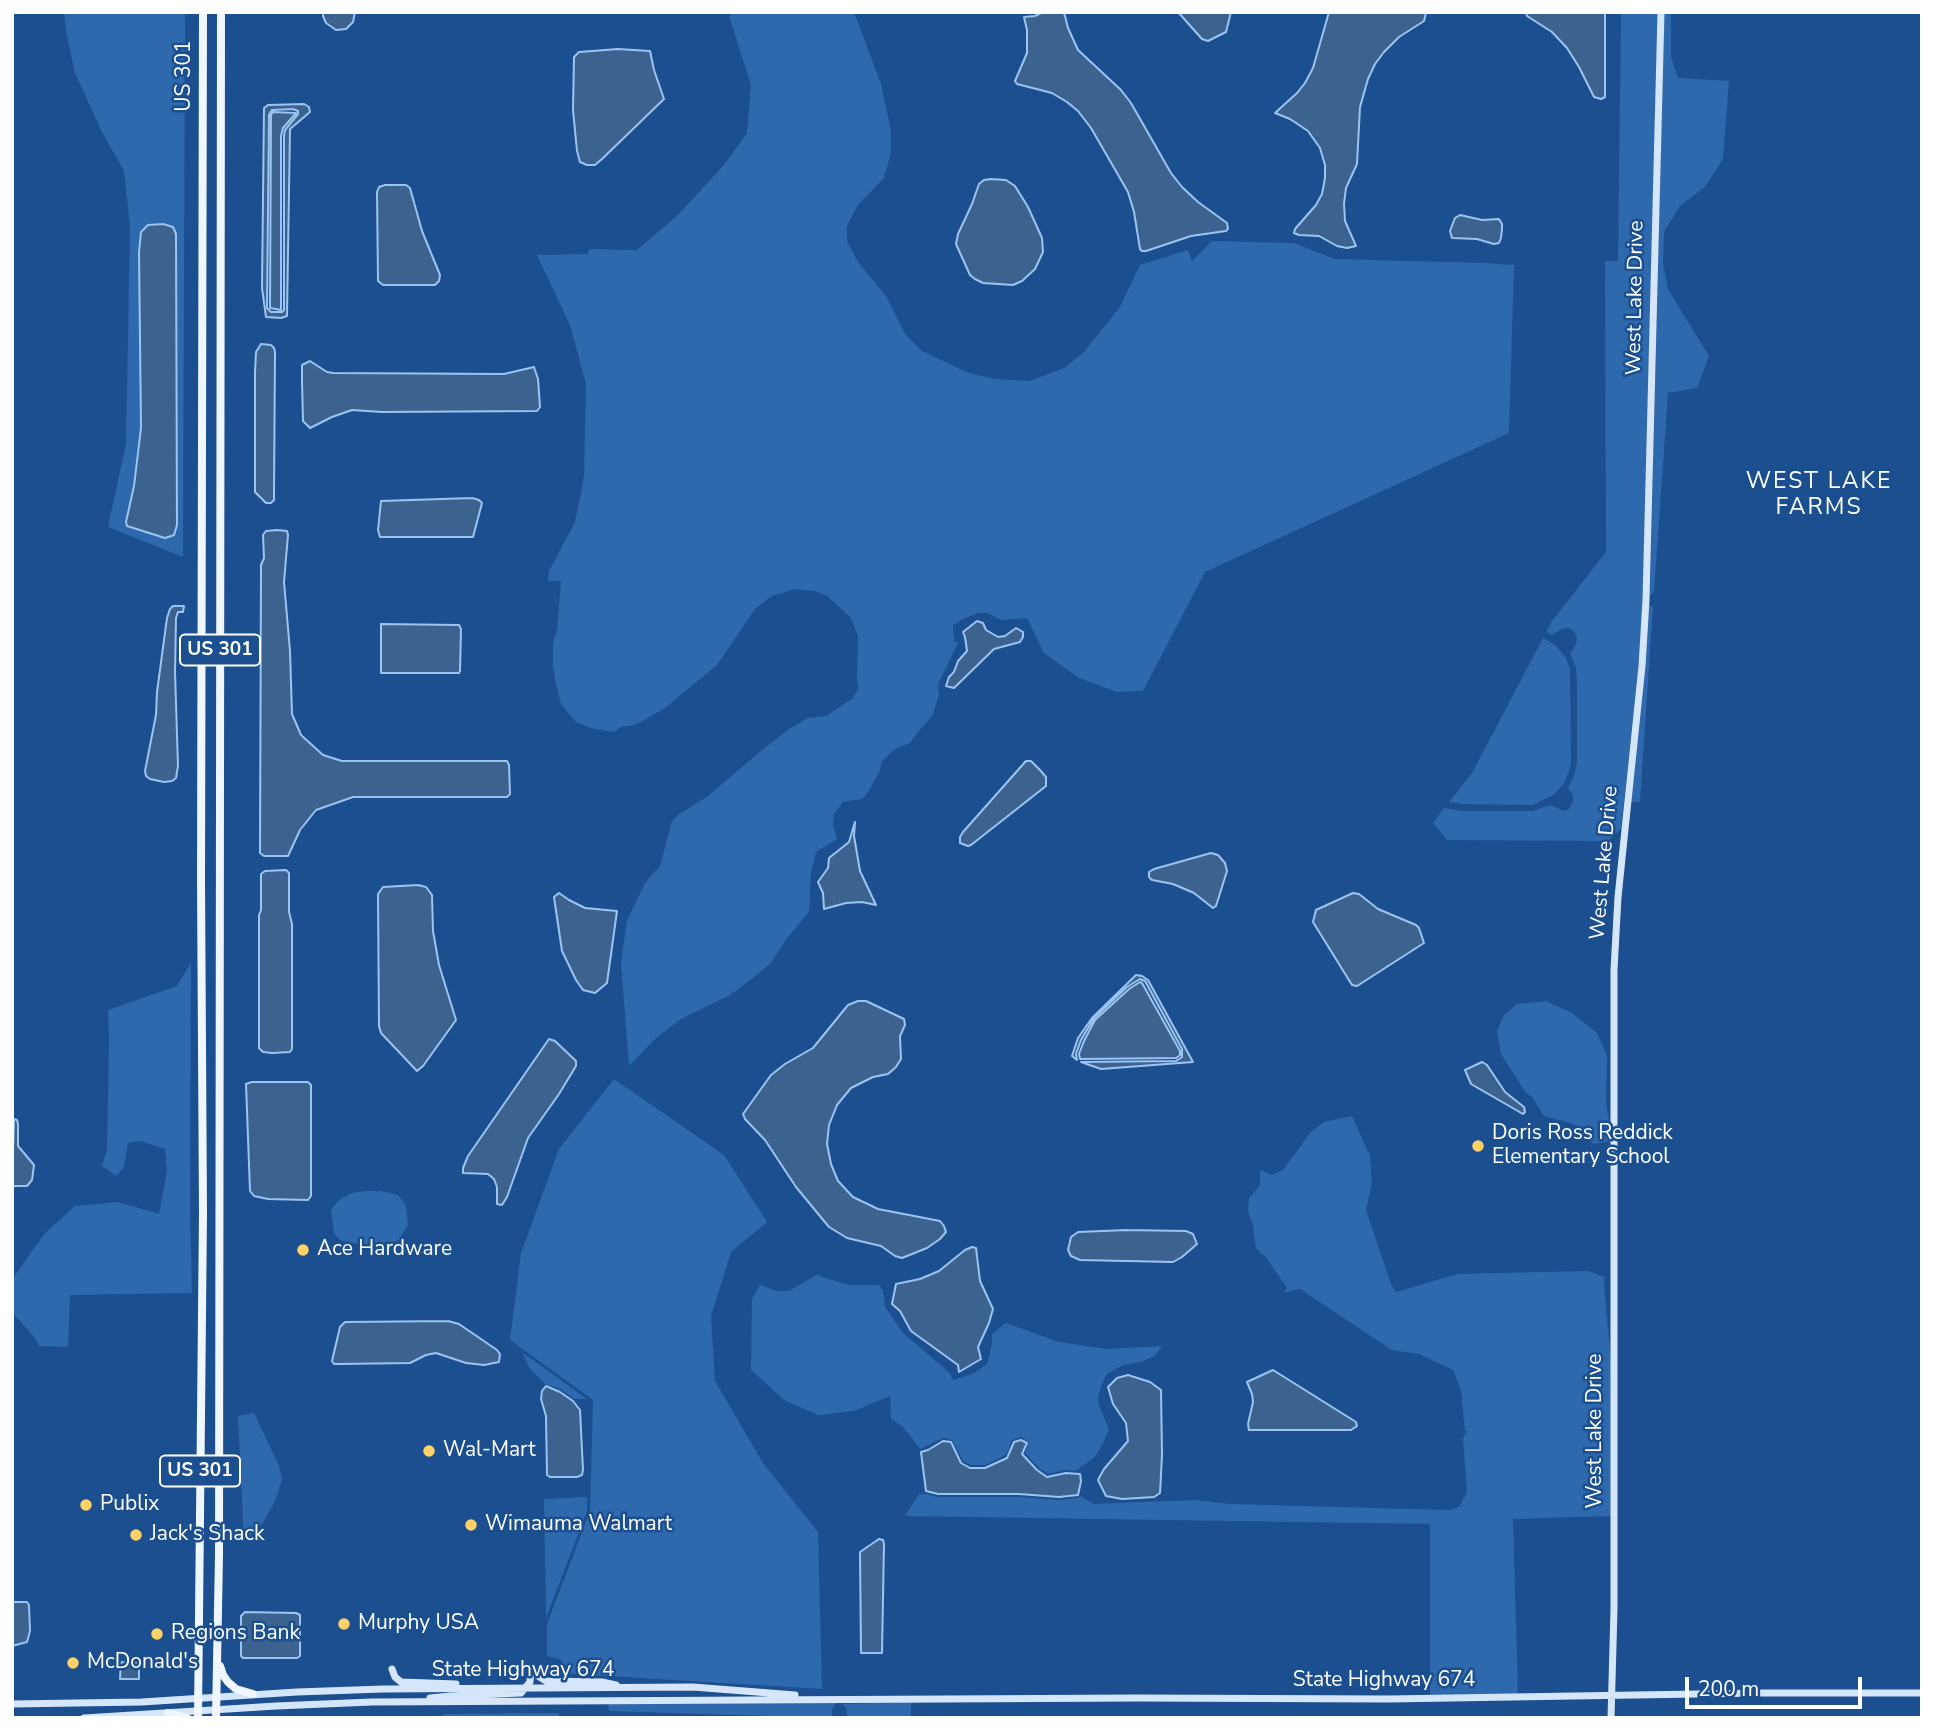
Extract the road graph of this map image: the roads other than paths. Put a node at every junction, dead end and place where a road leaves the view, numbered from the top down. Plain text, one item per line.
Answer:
1 (203, 12) edge
2 (221, 12) edge
3 (1661, 12) edge
4 (202, 445) junction
5 (221, 445) junction
6 (218, 1658) junction
7 (531, 1668) junction
8 (473, 1688) junction
9 (515, 1688) junction
10 (526, 1688) junction
11 (627, 1688) junction
12 (381, 1689) junction
13 (1922, 1693) edge
14 (253, 1694) junction
15 (1612, 1695) junction
16 (216, 1696) junction
17 (198, 1698) junction
18 (847, 1699) junction
19 (419, 1701) junction
20 (12, 1704) edge
21 (168, 1713) junction
22 (198, 1714) edge
23 (216, 1714) edge
24 (84, 1718) edge
25 (187, 1718) edge
26 (1611, 1718) edge

1 - 4 main road, US 301 / US 301
2 - 5 main road, US 301
3 - 15 main road, West Lake Drive
4 - 5 main road
4 - 17 main road, US 301 / US 301
5 - 6 main road, US 301
6 - 14 main road
6 - 16 main road, US 301
7 - 9 main road
7 - 10 main road
7 - 11 main road
8 - 9 main road, State Highway 674
8 - 12 main road, State Highway 674
8 - 12 main road
9 - 10 main road, State Highway 674
10 - 11 main road, State Highway 674
10 - 19 main road
11 - 18 main road, State Highway 674
12 - 14 main road, State Highway 674
13 - 15 main road, State Highway 674
14 - 16 main road, State Highway 674
15 - 18 main road, State Highway 674
15 - 26 main road, West Lake Drive
16 - 17 main road, State Highway 674
16 - 23 main road, US 301
17 - 20 main road, State Highway 674
17 - 22 main road, US 301
18 - 19 main road, State Highway 674
19 - 23 main road, State Highway 674
21 - 22 main road, State Highway 674
21 - 24 main road, State Highway 674
21 - 25 main road
22 - 23 main road, State Highway 674

